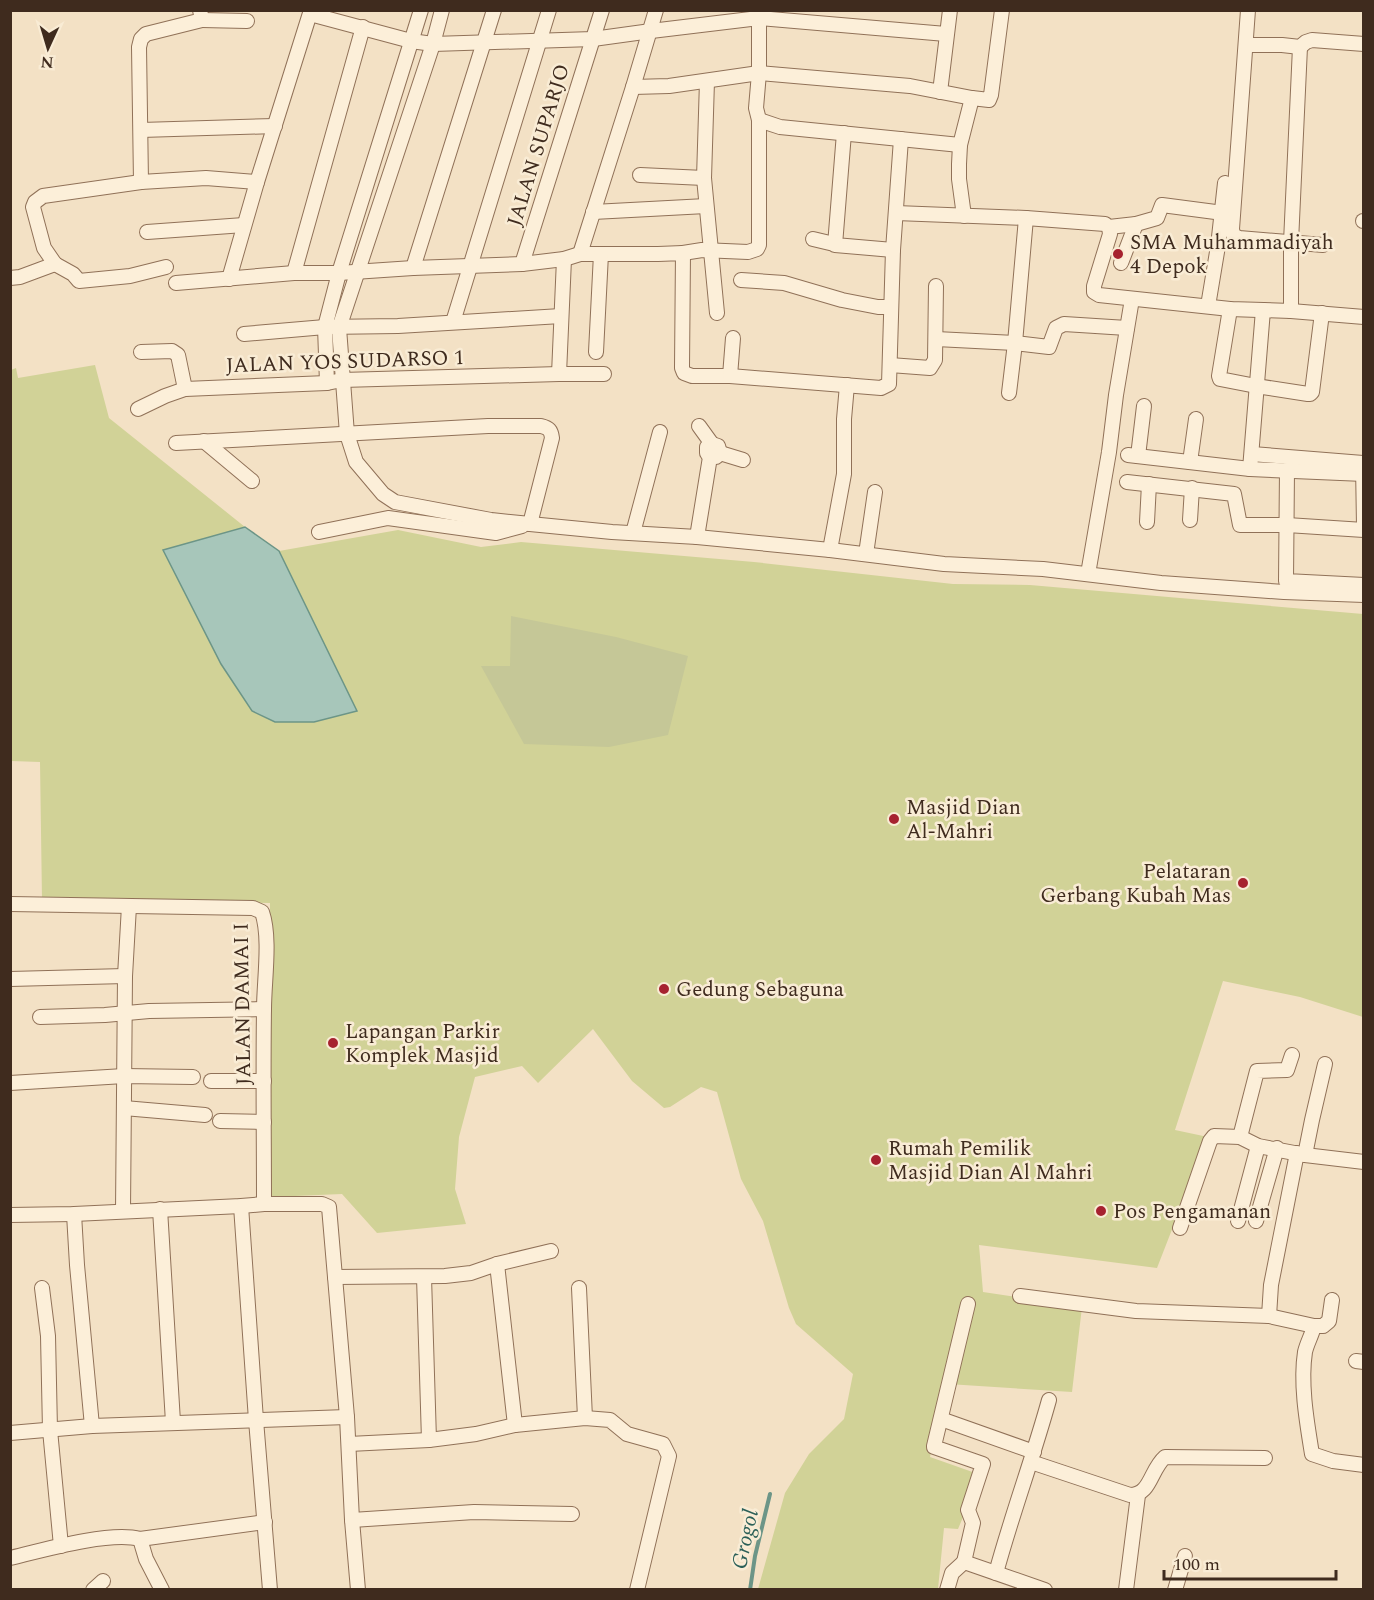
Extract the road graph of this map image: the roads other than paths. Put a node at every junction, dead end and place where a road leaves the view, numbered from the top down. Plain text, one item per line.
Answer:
1 (421, 10) edge
2 (442, 10) edge
3 (494, 10) edge
4 (549, 10) edge
5 (602, 10) edge
6 (656, 10) edge
7 (950, 10) edge
8 (1002, 10) edge
9 (1248, 10) edge
10 (310, 12) edge
11 (759, 14) edge
12 (201, 15) edge
13 (722, 17) edge
14 (247, 21) dead end
15 (363, 27) junction
16 (651, 31) junction
17 (946, 34) junction
18 (593, 39) junction
19 (540, 40) junction
20 (411, 41) junction
21 (483, 41) junction
22 (433, 44) junction
23 (1364, 44) edge
24 (1247, 45) junction
25 (1300, 47) junction
26 (759, 73) junction
27 (707, 81) junction
28 (633, 87) junction
29 (940, 92) junction
30 (972, 98) junction
31 (759, 120) junction
32 (275, 126) junction
33 (141, 130) junction
34 (844, 133) junction
35 (901, 139) junction
36 (960, 145) junction
37 (640, 175) dead end
38 (704, 178) junction
39 (141, 182) junction
40 (257, 182) junction
41 (1225, 183) dead end
42 (706, 206) junction
43 (593, 212) junction
44 (896, 213) junction
45 (1222, 213) junction
46 (964, 216) junction
47 (1026, 218) junction
48 (1136, 224) junction
49 (244, 225) junction
50 (1109, 227) junction
51 (147, 232) dead end
52 (813, 239) dead end
53 (1291, 242) junction
54 (834, 244) junction
55 (1323, 245) dead end
56 (893, 250) junction
57 (711, 251) junction
58 (683, 253) junction
59 (580, 254) junction
60 (602, 254) junction
61 (564, 259) junction
62 (1121, 262) dead end
63 (55, 264) junction
64 (522, 264) junction
65 (166, 267) dead end
66 (469, 267) junction
67 (413, 268) junction
68 (358, 272) junction
69 (294, 273) junction
70 (339, 273) junction
71 (10, 278) edge
72 (229, 279) junction
73 (741, 280) dead end
74 (176, 283) dead end
75 (936, 286) dead end
76 (1132, 299) junction
77 (1208, 306) junction
78 (891, 307) junction
79 (1230, 309) junction
80 (1263, 310) junction
81 (1291, 311) junction
82 (717, 313) dead end
83 (1322, 313) junction
84 (561, 316) junction
85 (1364, 317) edge
86 (453, 322) junction
87 (332, 328) junction
88 (1127, 328) junction
89 (244, 334) dead end
90 (733, 338) dead end
91 (936, 339) junction
92 (1015, 343) junction
93 (141, 352) dead end
94 (596, 352) dead end
95 (890, 365) junction
96 (559, 374) junction
97 (604, 374) dead end
98 (730, 376) junction
99 (342, 380) junction
100 (327, 382) junction
101 (847, 385) junction
102 (1256, 386) junction
103 (184, 389) junction
104 (1009, 393) dead end
105 (1144, 406) dead end
106 (138, 409) dead end
107 (1196, 419) dead end
108 (699, 426) dead end
109 (660, 432) dead end
110 (347, 434) junction
111 (204, 441) junction
112 (176, 443) dead end
113 (714, 451) junction
114 (1252, 454) junction
115 (743, 460) dead end
116 (1190, 462) junction
117 (1363, 463) edge
118 (1250, 469) junction
119 (1287, 470) junction
120 (1363, 474) edge
121 (252, 481) dead end
122 (1126, 482) dead end
123 (1149, 484) junction
124 (1192, 488) junction
125 (875, 492) dead end
126 (1190, 520) dead end
127 (1147, 522) dead end
128 (530, 524) junction
129 (1287, 525) junction
130 (1364, 528) edge
131 (319, 532) dead end
132 (633, 533) junction
133 (697, 537) junction
134 (830, 550) junction
135 (866, 554) junction
136 (1088, 574) junction
137 (1364, 585) edge
138 (1364, 595) edge
139 (10, 904) edge
140 (129, 906) junction
141 (125, 976) junction
142 (10, 979) edge
143 (264, 1009) junction
144 (125, 1013) junction
145 (40, 1017) dead end
146 (1292, 1055) dead end
147 (1325, 1064) dead end
148 (124, 1076) junction
149 (193, 1077) dead end
150 (211, 1081) dead end
151 (264, 1081) junction
152 (10, 1083) edge
153 (124, 1108) junction
154 (205, 1115) dead end
155 (220, 1121) dead end
156 (264, 1122) junction
157 (1240, 1137) junction
158 (1258, 1146) junction
159 (1277, 1148) junction
160 (1301, 1154) junction
161 (1364, 1162) edge
162 (264, 1203) junction
163 (241, 1206) junction
164 (159, 1209) junction
165 (123, 1211) junction
166 (74, 1214) junction
167 (10, 1215) edge
168 (1238, 1221) dead end
169 (1256, 1221) dead end
170 (1180, 1228) dead end
171 (552, 1251) dead end
172 (497, 1264) junction
173 (335, 1277) junction
174 (424, 1277) junction
175 (42, 1288) dead end
176 (579, 1288) dead end
177 (1020, 1296) dead end
178 (1332, 1300) dead end
179 (968, 1304) dead end
180 (1269, 1316) junction
181 (1314, 1326) junction
182 (1049, 1400) dead end
183 (347, 1417) junction
184 (585, 1418) junction
185 (941, 1419) junction
186 (256, 1420) junction
187 (173, 1422) junction
188 (515, 1425) junction
189 (92, 1426) junction
190 (50, 1430) junction
191 (10, 1433) edge
192 (429, 1440) junction
193 (349, 1444) junction
194 (1033, 1457) junction
195 (1265, 1458) dead end
196 (1364, 1465) edge
197 (1138, 1495) junction
198 (572, 1514) dead end
199 (352, 1520) junction
200 (265, 1522) junction
201 (140, 1539) junction
202 (61, 1546) junction
203 (1185, 1556) dead end
204 (10, 1558) edge
205 (964, 1562) junction
206 (996, 1572) junction
207 (162, 1590) edge
208 (270, 1590) edge
209 (358, 1590) edge
210 (637, 1590) edge
211 (947, 1590) edge
212 (1045, 1590) edge
213 (1126, 1590) edge
214 (1175, 1590) edge

1 - 20 street
2 - 22 street
3 - 21 street
4 - 19 street
5 - 18 street, JALAN SUPARJO
6 - 16 street
7 - 17 street
8 - 30 street
9 - 24 street
10 - 15 street
10 - 32 street
11 - 13 street
11 - 17 street
11 - 26 street
12 - 14 street
12 - 33 street
13 - 16 street
15 - 20 street
15 - 69 street
16 - 18 street
16 - 28 street
17 - 29 street
18 - 19 street
18 - 64 street, JALAN SUPARJO
19 - 21 street
19 - 66 street
20 - 22 street
20 - 70 street
21 - 22 street
21 - 67 street
22 - 68 street
23 - 25 street
24 - 25 street
24 - 53 street
25 - 53 street
26 - 27 street
26 - 29 street
26 - 31 street
27 - 28 street
27 - 38 street
28 - 43 street
29 - 30 street
30 - 36 street
31 - 34 street
31 - 57 street
32 - 33 street
32 - 40 street
33 - 39 street
34 - 35 street
34 - 54 street
35 - 36 street
35 - 44 street
36 - 46 street
37 - 38 street
38 - 42 street
39 - 40 street
39 - 63 street
40 - 49 street
41 - 45 street
42 - 43 street
42 - 57 street
43 - 59 street
44 - 46 street
44 - 56 street
45 - 48 street
45 - 77 street
46 - 47 street
47 - 50 street
47 - 92 street
48 - 50 street
48 - 62 street
49 - 51 street
49 - 72 street
50 - 76 street
52 - 54 street
53 - 55 street
53 - 81 street
54 - 56 street
56 - 78 street
57 - 58 street
57 - 82 street
58 - 60 street
58 - 98 street
59 - 60 street
59 - 61 street
60 - 94 street
61 - 64 street
61 - 84 street
63 - 65 street
63 - 71 street
64 - 66 street
66 - 67 street
66 - 86 street
67 - 68 street
68 - 70 street
68 - 87 street
69 - 70 street
69 - 72 street
70 - 87 street
72 - 74 street
73 - 78 street
75 - 91 street
76 - 77 street
76 - 88 street
77 - 79 street
78 - 95 street
79 - 80 street
79 - 102 street
80 - 81 street
80 - 102 street
81 - 83 street
83 - 85 street
83 - 102 street
84 - 86 street
84 - 96 street
86 - 87 street
87 - 89 street
87 - 99 street
87 - 100 street
88 - 92 street
88 - 136 street
90 - 98 street
91 - 92 street
91 - 95 street
92 - 104 street
93 - 103 street
95 - 101 street
96 - 97 street, JALAN YOS SUDARSO 1
96 - 99 street, JALAN YOS SUDARSO 1
98 - 101 street
99 - 100 street, JALAN YOS SUDARSO 1
99 - 110 street
100 - 103 street, JALAN YOS SUDARSO 1
101 - 134 street
102 - 114 street
103 - 106 street, JALAN YOS SUDARSO 1
105 - 116 street
107 - 116 street
108 - 113 street
109 - 132 street
110 - 111 street
110 - 128 street
110 - 128 street
111 - 112 street
111 - 121 street
113 - 115 street
113 - 133 street
114 - 117 street
114 - 118 street
116 - 118 street
117 - 120 street
118 - 119 street
119 - 120 street
119 - 129 street
120 - 130 street
122 - 123 street
123 - 124 street
123 - 127 street
124 - 126 street
124 - 129 street
125 - 135 street
128 - 131 street
128 - 132 street
129 - 130 street
129 - 137 street
132 - 133 street
133 - 134 street
134 - 135 street
135 - 136 street
136 - 138 street
139 - 140 street, JALAN DAMAI I
140 - 141 street
140 - 143 street, JALAN DAMAI I
141 - 142 street
141 - 144 street
143 - 144 street
143 - 151 street, JALAN DAMAI I
144 - 145 street
144 - 148 street
146 - 157 street
147 - 160 street
148 - 149 street
148 - 152 street
148 - 153 street
150 - 151 street
151 - 156 street, JALAN DAMAI I
153 - 154 street
153 - 165 street
155 - 156 street
156 - 162 street, JALAN DAMAI I
157 - 158 street
157 - 170 street
158 - 159 street
158 - 168 street
159 - 160 street
159 - 169 street
160 - 161 street
160 - 180 street
162 - 163 street
162 - 173 street
163 - 164 street
163 - 186 street
164 - 165 street
164 - 187 street
165 - 166 street
166 - 167 street
166 - 189 street
171 - 172 street
172 - 174 street
172 - 188 street
173 - 174 street
173 - 183 street
174 - 192 street
175 - 190 street
176 - 184 street
177 - 180 street
178 - 181 street
179 - 185 street
180 - 181 street
181 - 196 street
182 - 194 street
183 - 186 street
183 - 193 street
184 - 188 street
184 - 210 street
185 - 194 street
185 - 205 street
186 - 187 street
186 - 200 street
187 - 189 street
188 - 192 street
189 - 190 street
190 - 191 street
190 - 202 street
192 - 193 street
193 - 199 street
194 - 197 street
194 - 206 street
195 - 197 street
197 - 213 street
198 - 199 street
199 - 209 street
200 - 201 street
200 - 208 street
201 - 202 street
201 - 207 street
202 - 204 street
203 - 214 street
205 - 206 street
205 - 211 street
206 - 212 street

